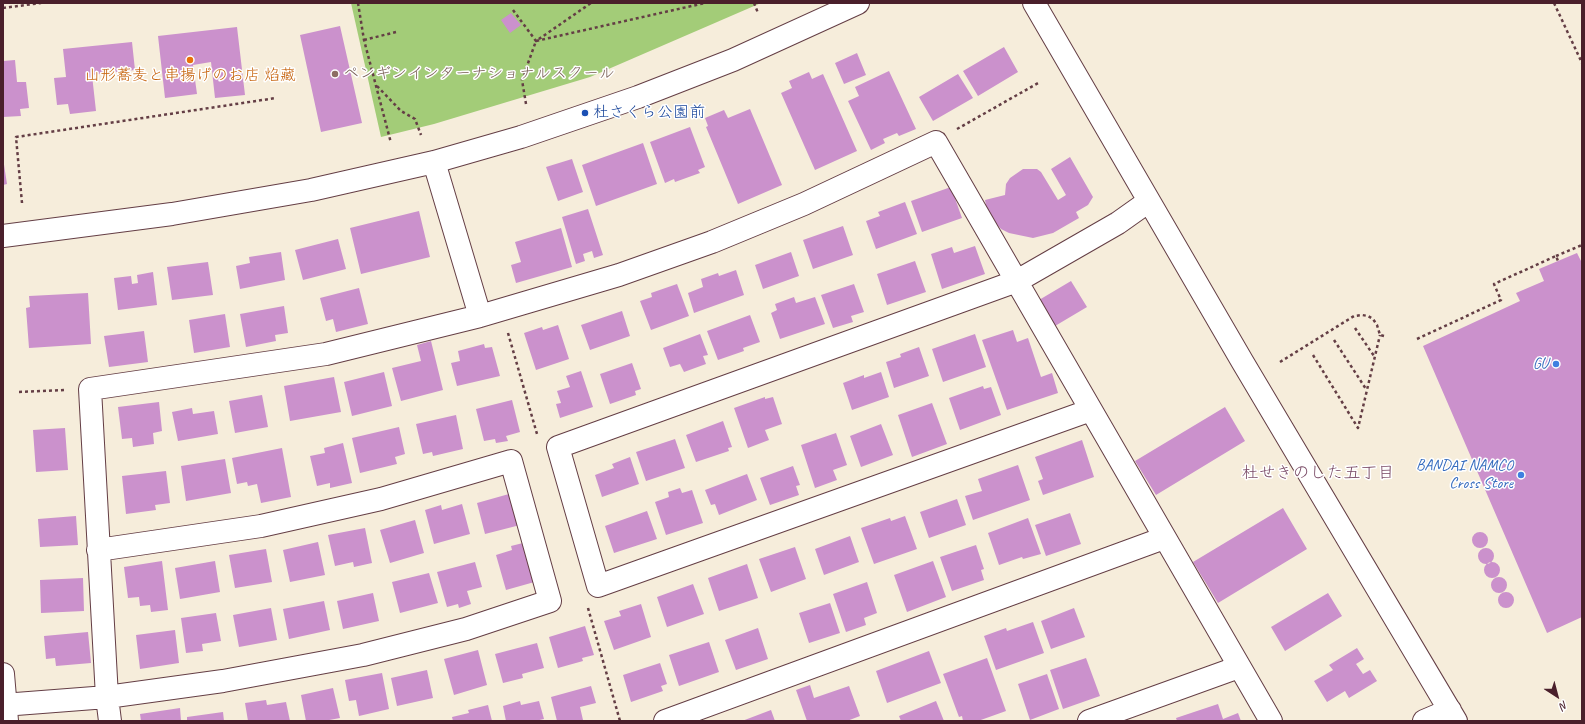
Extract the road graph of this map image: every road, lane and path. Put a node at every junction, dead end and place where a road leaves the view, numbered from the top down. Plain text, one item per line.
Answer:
1 (40, 3) edge
2 (358, 3) edge
3 (591, 3) edge
4 (705, 3) edge
5 (754, 3) edge
6 (858, 3) edge
7 (1034, 3) edge
8 (1554, 3) edge
9 (3, 8) edge
10 (513, 10) dead end
11 (758, 13) dead end
12 (396, 32) dead end
13 (364, 40) junction
14 (536, 41) junction
15 (1582, 63) edge
16 (1040, 82) dead end
17 (376, 85) junction
18 (276, 98) dead end
19 (526, 104) dead end
20 (421, 135) dead end
21 (936, 142) junction
22 (391, 143) dead end
23 (434, 162) junction
24 (1149, 201) junction
25 (22, 203) dead end
26 (3, 236) edge
27 (1582, 245) edge
28 (1556, 256) junction
29 (1558, 261) dead end
30 (1017, 281) junction
31 (480, 316) junction
32 (1354, 328) dead end
33 (1380, 335) junction
34 (1384, 336) dead end
35 (1417, 339) dead end
36 (1334, 340) dead end
37 (1313, 355) dead end
38 (1374, 357) junction
39 (1280, 362) dead end
40 (90, 389) junction
41 (1366, 390) junction
42 (19, 392) dead end
43 (1091, 410) junction
44 (1164, 538) junction
45 (98, 550) junction
46 (1239, 667) junction
47 (3, 674) edge
48 (107, 697) junction
49 (5, 710) edge
50 (1453, 715) edge
51 (674, 720) edge
52 (110, 721) edge
53 (1089, 721) edge
54 (1271, 721) edge
55 (1424, 721) edge

1 - 9 path
2 - 13 path
3 - 14 path
4 - 14 path
5 - 11 path
6 - 23 street
7 - 24 street
8 - 15 path
10 - 14 path
12 - 13 path
13 - 17 path
14 - 19 path
16 - 21 path
17 - 20 path
17 - 22 path
18 - 25 path
21 - 30 street
21 - 31 street
23 - 26 street
23 - 31 street
24 - 30 street
24 - 50 street
27 - 28 path
28 - 29 path
28 - 35 path
30 - 43 street
30 - 43 street
31 - 40 street
32 - 38 path
33 - 34 path
33 - 38 path
33 - 39 path
36 - 41 path
37 - 41 path
38 - 41 path
40 - 42 path
40 - 45 street
43 - 44 street
44 - 46 street
44 - 51 street
45 - 48 street
45 - 48 street
46 - 53 street
46 - 54 street
47 - 49 street
48 - 49 street
48 - 52 street
50 - 55 street

